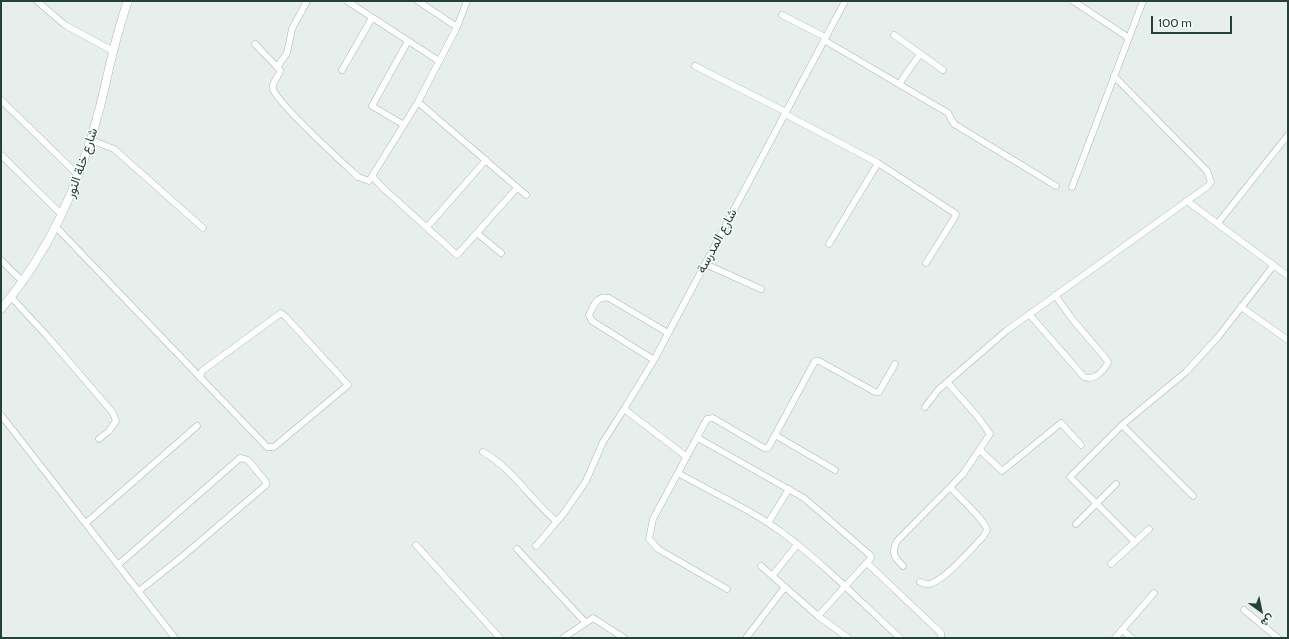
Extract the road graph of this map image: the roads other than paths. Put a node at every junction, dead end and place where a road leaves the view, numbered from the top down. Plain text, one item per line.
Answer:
1 (37, 1) edge
2 (128, 1) edge
3 (307, 1) edge
4 (347, 1) edge
5 (418, 1) edge
6 (467, 1) edge
7 (845, 1) edge
8 (1073, 1) edge
9 (1143, 1) edge
10 (782, 15) dead end
11 (372, 18) junction
12 (457, 26) junction
13 (894, 35) dead end
14 (1129, 38) junction
15 (824, 39) junction
16 (408, 41) junction
17 (255, 44) dead end
18 (113, 51) junction
19 (920, 54) junction
20 (439, 61) junction
21 (278, 66) junction
22 (695, 66) dead end
23 (342, 70) dead end
24 (943, 70) dead end
25 (1114, 76) junction
26 (899, 84) junction
27 (1, 100) edge
28 (418, 102) junction
29 (786, 113) junction
30 (404, 125) junction
31 (1288, 135) edge
32 (91, 140) junction
33 (1, 155) edge
34 (486, 160) junction
35 (878, 164) junction
36 (79, 176) junction
37 (373, 177) junction
38 (1056, 186) dead end
39 (1072, 187) dead end
40 (517, 188) junction
41 (526, 195) dead end
42 (1187, 201) junction
43 (62, 215) junction
44 (1218, 223) junction
45 (56, 227) junction
46 (427, 227) junction
47 (204, 228) dead end
48 (477, 233) junction
49 (829, 244) dead end
50 (501, 253) dead end
51 (1, 260) edge
52 (926, 263) dead end
53 (705, 264) junction
54 (1274, 265) junction
55 (1288, 276) edge
56 (23, 282) junction
57 (761, 290) dead end
58 (1055, 295) junction
59 (11, 297) junction
60 (1241, 307) junction
61 (1, 309) edge
62 (1029, 314) junction
63 (668, 333) junction
64 (1288, 340) edge
65 (654, 360) junction
66 (895, 364) dead end
67 (200, 378) junction
68 (947, 382) junction
69 (925, 407) dead end
70 (624, 409) junction
71 (1, 415) edge
72 (1122, 425) junction
73 (197, 426) dead end
74 (776, 435) junction
75 (698, 438) junction
76 (99, 439) dead end
77 (1081, 445) dead end
78 (980, 450) junction
79 (483, 452) dead end
80 (687, 457) junction
81 (835, 470) dead end
82 (678, 473) junction
83 (1116, 484) dead end
84 (951, 488) junction
85 (789, 489) junction
86 (1193, 496) dead end
87 (1095, 504) junction
88 (556, 521) junction
89 (86, 523) junction
90 (768, 523) junction
91 (1076, 524) dead end
92 (1149, 529) dead end
93 (1134, 542) junction
94 (416, 545) dead end
95 (797, 545) junction
96 (536, 546) dead end
97 (517, 549) dead end
98 (867, 563) junction
99 (119, 564) junction
100 (1111, 564) dead end
101 (761, 566) dead end
102 (903, 566) dead end
103 (772, 576) junction
104 (920, 582) dead end
105 (845, 586) junction
106 (785, 587) junction
107 (727, 589) dead end
108 (139, 591) junction
109 (1154, 592) dead end
110 (1244, 610) dead end
111 (818, 616) junction
112 (585, 622) junction
113 (1122, 630) junction
114 (175, 638) edge
115 (500, 638) edge
116 (563, 638) edge
117 (624, 638) edge
118 (746, 638) edge
119 (848, 638) edge
120 (900, 638) edge
121 (941, 638) edge
122 (1115, 638) edge
123 (1132, 638) edge
124 (1278, 638) edge

1 - 18 street
2 - 18 street, شارع خلة النور
3 - 21 street
4 - 11 street
5 - 12 street
6 - 12 street
7 - 15 street, شارع المدرسة
8 - 14 street
9 - 14 street
10 - 15 street
11 - 16 street
11 - 23 street
12 - 20 street
13 - 19 street
14 - 25 street
15 - 26 street
15 - 29 street, شارع المدرسة
16 - 20 street
16 - 30 street
17 - 21 street
18 - 32 street, شارع خلة النور
19 - 24 street
19 - 26 street
20 - 28 street
21 - 37 street
22 - 29 street
25 - 39 street
25 - 42 street
26 - 38 street
27 - 36 street
28 - 30 street
28 - 34 street
29 - 35 street
29 - 53 street, شارع المدرسة
30 - 37 street
31 - 44 street
32 - 36 street, شارع خلة النور
32 - 47 street
33 - 43 street
34 - 40 street
34 - 46 street
35 - 49 street
35 - 52 street
36 - 43 street, شارع خلة النور
37 - 46 street
40 - 41 street
40 - 48 street
42 - 44 street
42 - 58 street
43 - 45 street, شارع خلة النور
44 - 54 street
45 - 56 street, شارع خلة النور
45 - 67 street
46 - 48 street
48 - 50 street
51 - 56 street
53 - 57 street
53 - 63 street, شارع المدرسة
54 - 55 street
54 - 60 street
56 - 59 street, شارع خلة النور
58 - 62 street
58 - 62 street
59 - 61 street, شارع خلة النور
59 - 76 street
60 - 64 street
60 - 72 street
62 - 68 street
63 - 65 street, شارع المدرسة
63 - 65 street
65 - 70 street, شارع المدرسة
66 - 74 street
67 - 67 street
68 - 69 street
68 - 78 street
70 - 80 street
70 - 88 street, شارع المدرسة
71 - 89 street
72 - 86 street
72 - 87 street
73 - 89 street
74 - 75 street
74 - 81 street
75 - 80 street
75 - 85 street
77 - 78 street
78 - 84 street
79 - 88 street
80 - 82 street
82 - 90 street
82 - 107 street
83 - 87 street
84 - 102 street
84 - 104 street
85 - 90 street
85 - 98 street
87 - 91 street
87 - 93 street
88 - 96 street, شارع المدرسة
89 - 99 street
90 - 95 street
92 - 93 street
93 - 100 street
94 - 115 street
95 - 103 street
95 - 105 street
97 - 112 street
98 - 105 street
98 - 121 street
99 - 108 street
99 - 108 street
101 - 103 street
103 - 106 street
105 - 111 street
105 - 120 street
106 - 111 street
106 - 118 street
108 - 114 street
109 - 113 street
110 - 124 street
111 - 119 street
112 - 116 street
112 - 117 street
113 - 122 street
113 - 123 street

